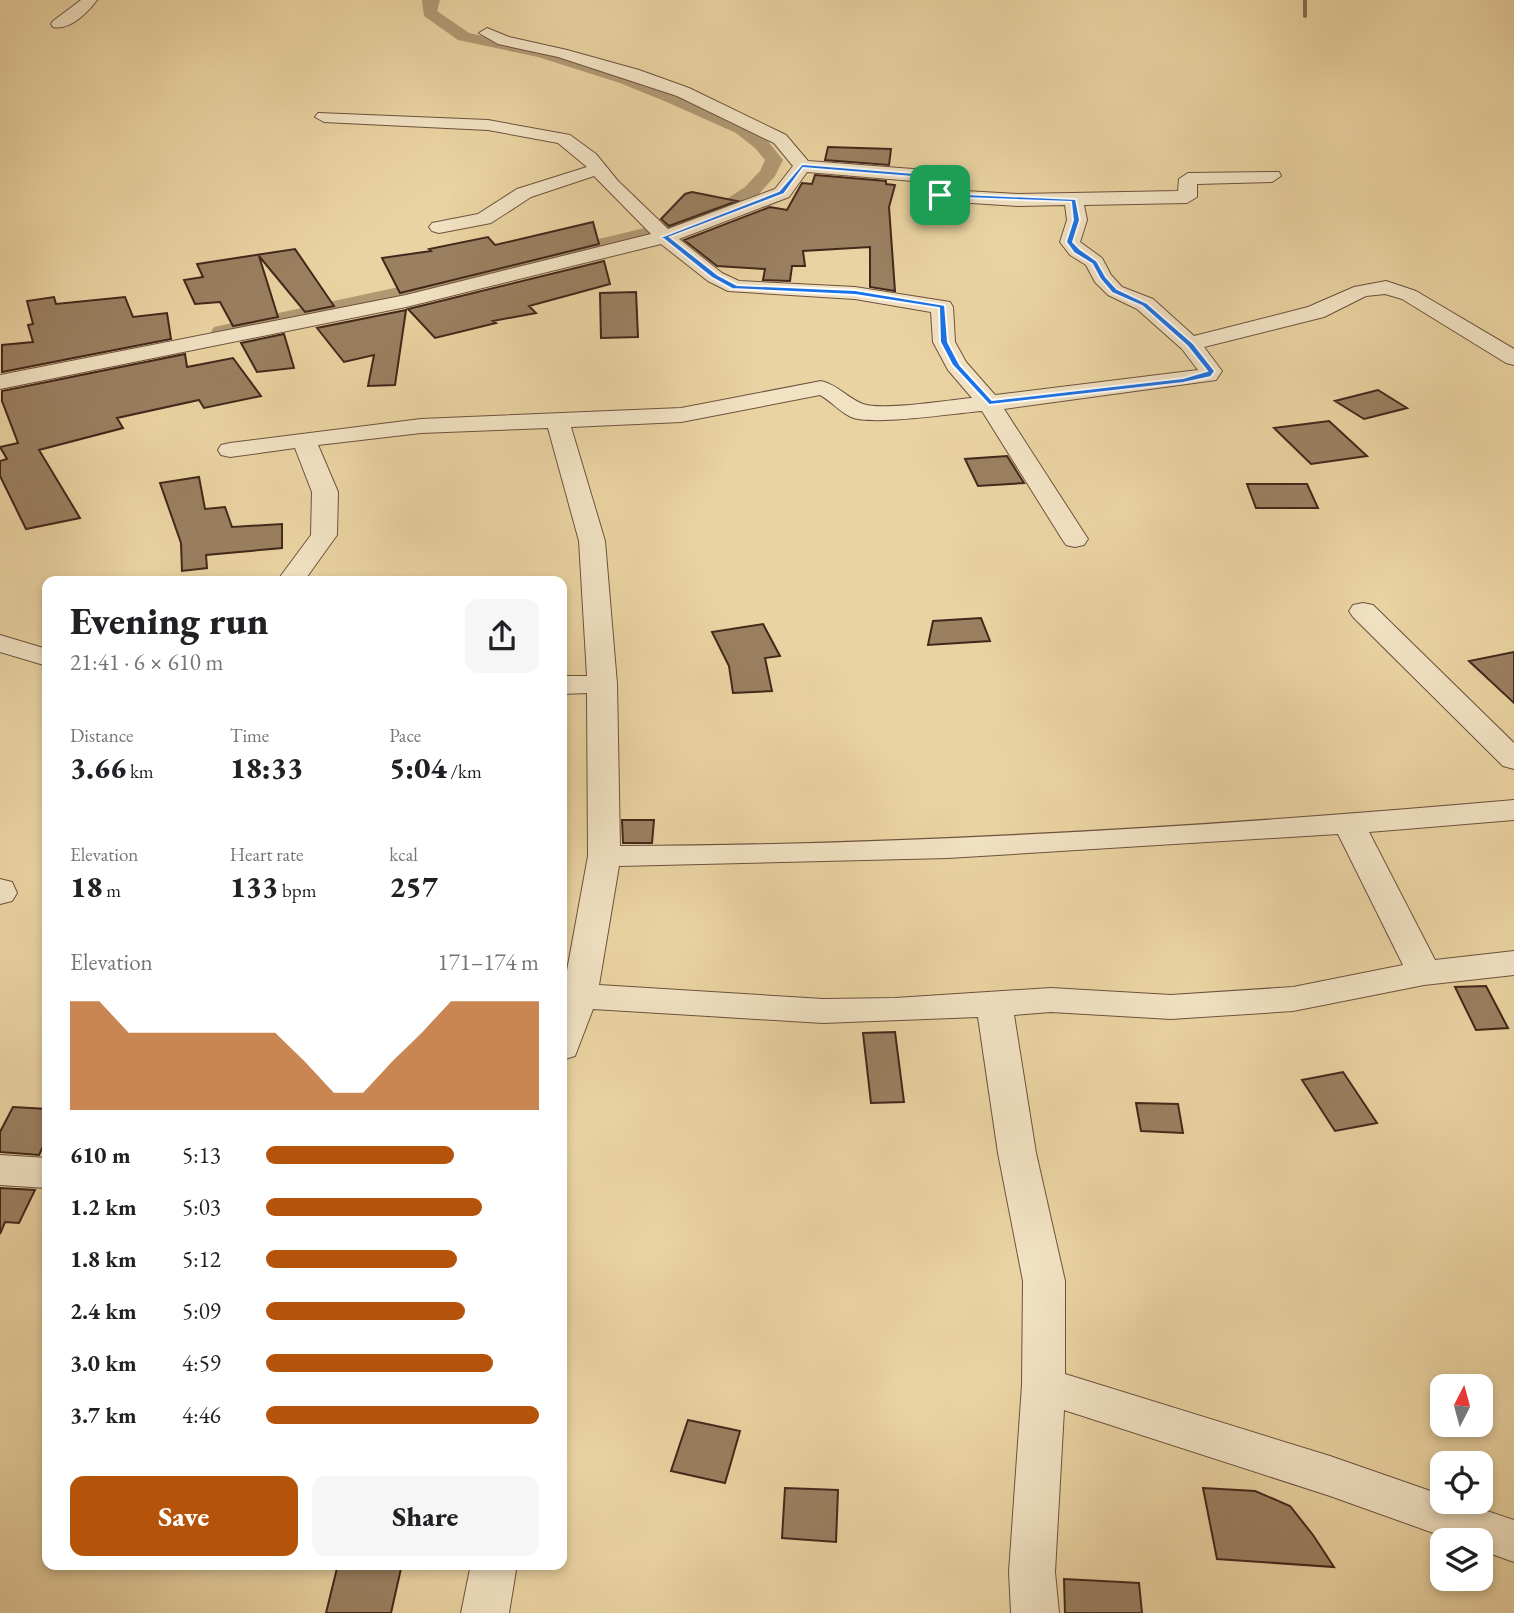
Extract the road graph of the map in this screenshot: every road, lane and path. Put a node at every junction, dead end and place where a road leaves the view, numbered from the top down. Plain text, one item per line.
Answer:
1 (89, 0) edge
2 (59, 24) dead end
3 (487, 33) dead end
4 (324, 117) dead end
5 (802, 166) junction
6 (597, 170) junction
7 (1272, 176) dead end
8 (1074, 200) junction
9 (439, 227) dead end
10 (660, 231) junction
11 (1190, 344) junction
12 (1514, 358) edge
13 (0, 382) edge
14 (989, 403) junction
15 (557, 419) junction
16 (304, 439) junction
17 (230, 450) dead end
18 (1075, 539) dead end
19 (293, 576) edge
20 (1363, 611) dead end
21 (0, 643) edge
22 (42, 656) edge
23 (602, 684) junction
24 (567, 685) edge
25 (1514, 760) edge
26 (1514, 810) edge
27 (1348, 822) junction
28 (604, 856) junction
29 (1514, 963) edge
30 (1424, 972) junction
31 (580, 996) junction
32 (994, 1003) junction
33 (567, 1033) edge
34 (0, 1170) edge
35 (42, 1173) edge
36 (1044, 1385) junction
37 (1514, 1541) edge
38 (493, 1570) edge
39 (485, 1613) edge
40 (1035, 1613) edge

1 - 2 street
3 - 5 street
4 - 6 street
5 - 8 street
5 - 10 street
6 - 9 street
6 - 10 street
7 - 8 street
8 - 11 street
10 - 13 street
10 - 14 street
11 - 12 street
11 - 14 street
14 - 15 street
14 - 18 street
15 - 16 street
15 - 23 street
16 - 17 street
16 - 19 street
20 - 25 street
21 - 22 street
23 - 24 street
23 - 28 street
26 - 27 street
27 - 28 street
27 - 30 street
28 - 31 street
29 - 30 street
30 - 32 street
31 - 32 street
31 - 33 street
32 - 36 street
34 - 35 street
36 - 37 street
36 - 40 street
38 - 39 street

